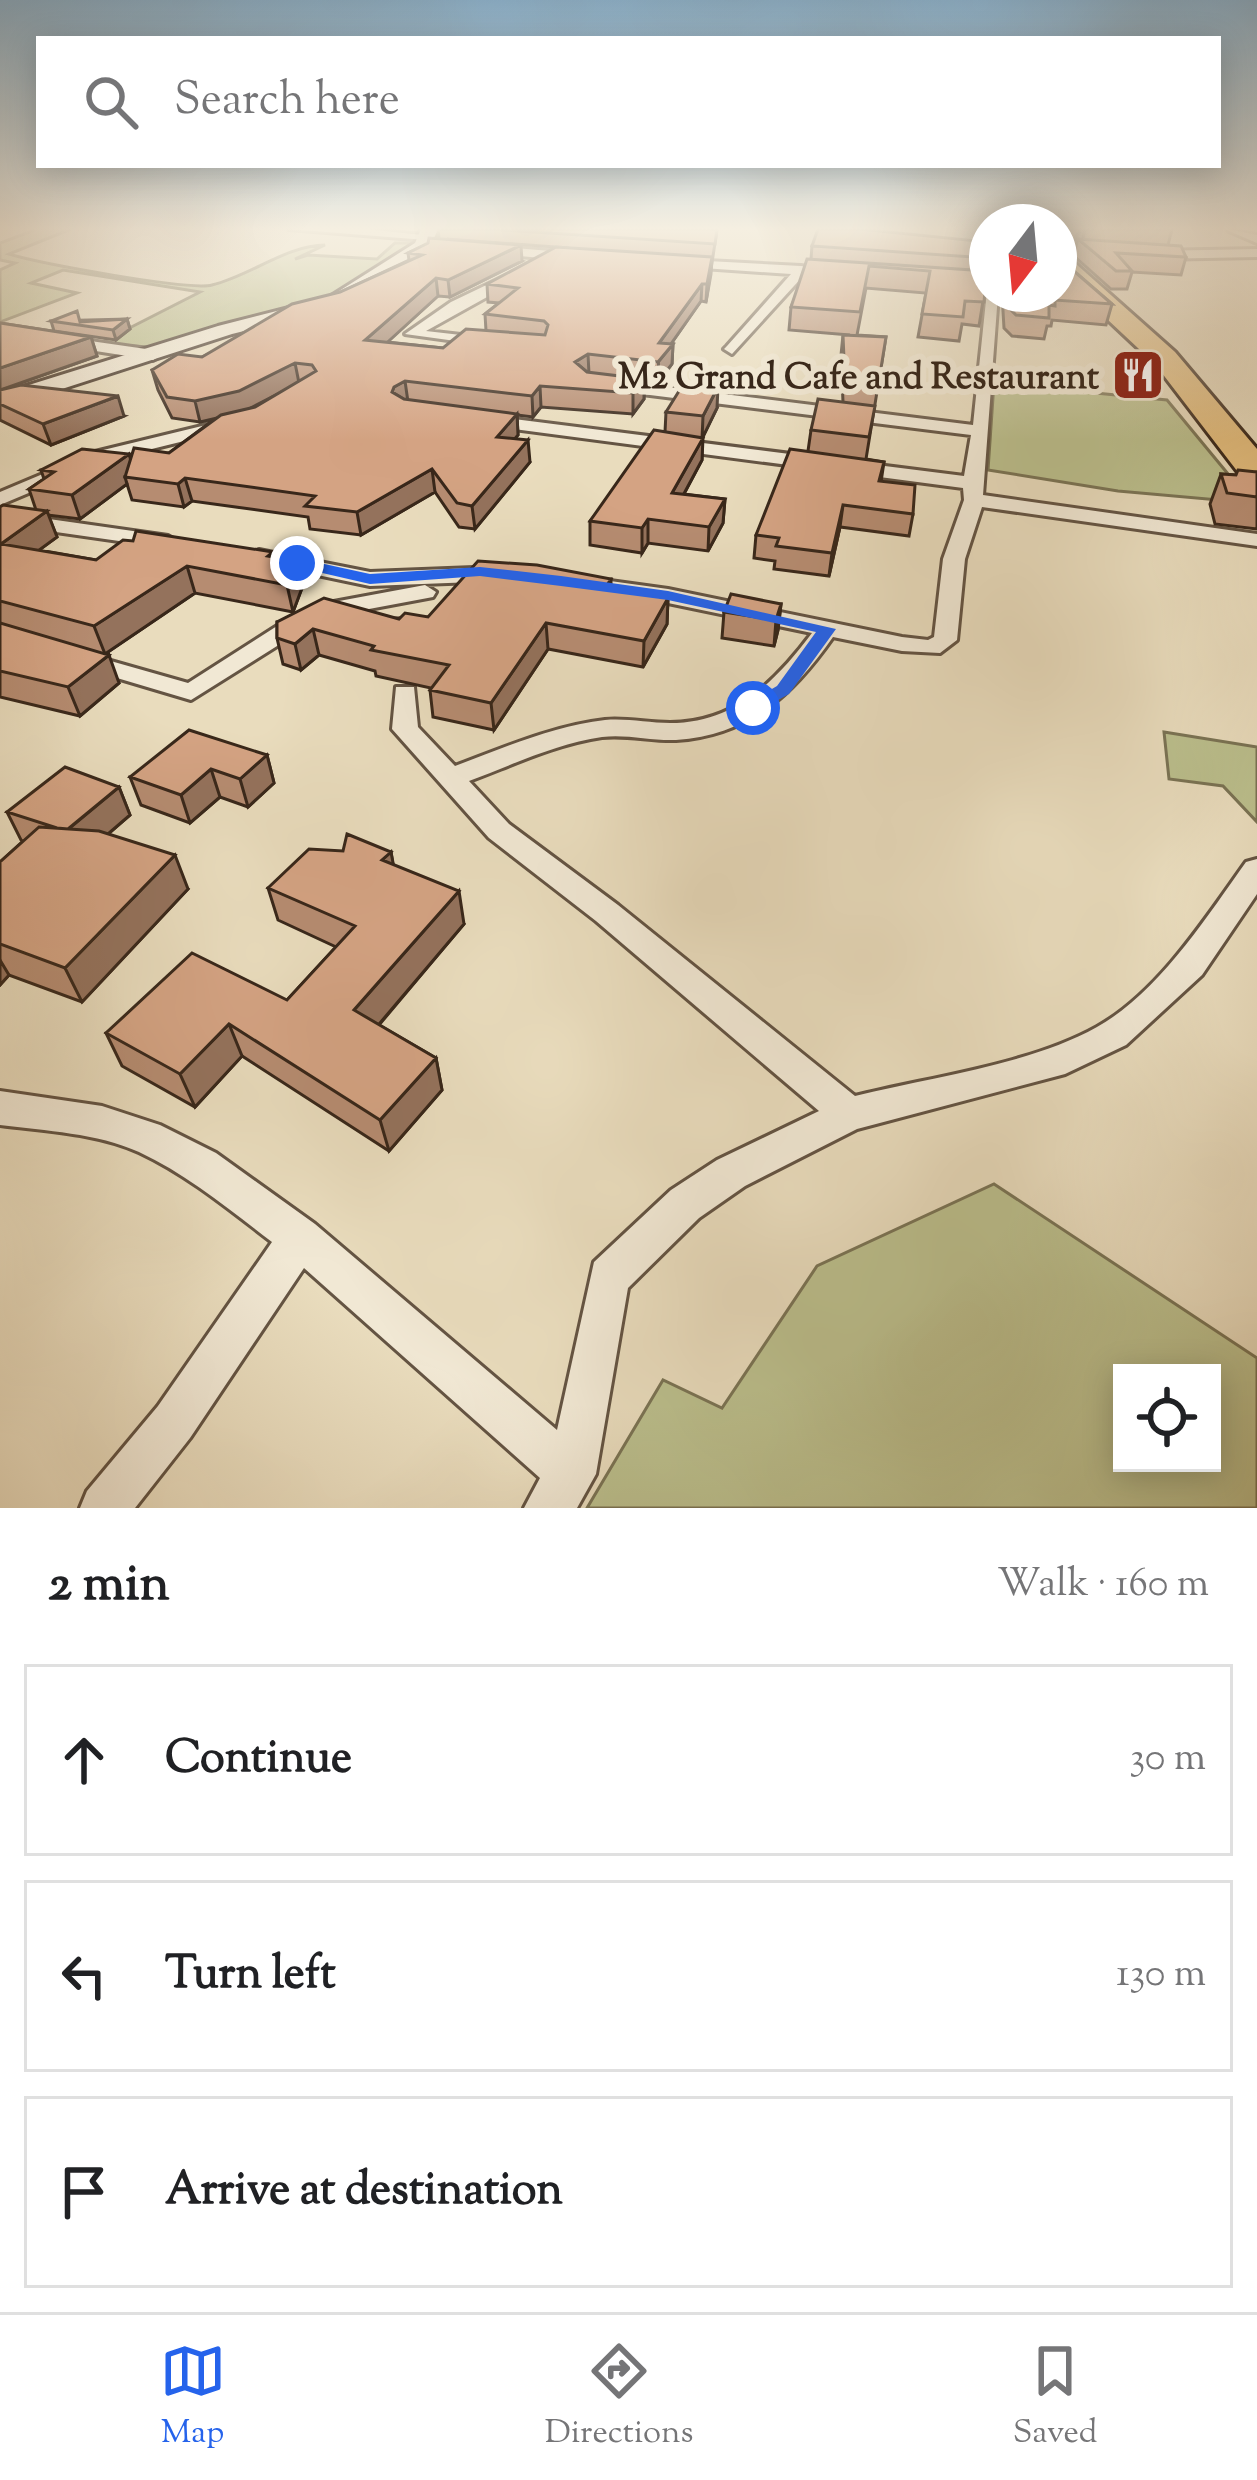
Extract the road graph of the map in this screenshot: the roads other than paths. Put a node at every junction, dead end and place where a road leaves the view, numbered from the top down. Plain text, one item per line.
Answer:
1 (339, 299) edge
2 (467, 299) edge
3 (775, 299) edge
4 (1102, 299) edge
5 (990, 312) edge
6 (0, 332) edge
7 (499, 344) edge
8 (732, 349) dead end
9 (153, 355) junction
10 (588, 382) edge
11 (4, 398) edge
12 (453, 417) edge
13 (251, 420) edge
14 (981, 431) junction
15 (1257, 472) edge
16 (973, 491) junction
17 (0, 499) edge
18 (0, 518) edge
19 (1257, 540) edge
20 (186, 544) edge
21 (230, 551) edge
22 (480, 572) junction
23 (827, 629) junction
24 (64, 654) edge
25 (406, 692) dead end
26 (449, 778) junction
27 (1257, 870) edge
28 (0, 1108) edge
29 (850, 1114) junction
30 (300, 1238) junction
31 (560, 1491) edge
32 (104, 1508) edge

1 - 9 street
2 - 7 street
3 - 8 street
4 - 15 highway
5 - 14 street
6 - 9 street
9 - 11 street
10 - 14 street
12 - 16 street
13 - 17 street
14 - 16 street
16 - 19 street
16 - 23 street
18 - 20 street
21 - 22 street
22 - 23 street
22 - 24 street
23 - 26 street
25 - 26 street
26 - 29 street
27 - 29 street
28 - 30 street
29 - 31 street
30 - 31 street
30 - 32 street

